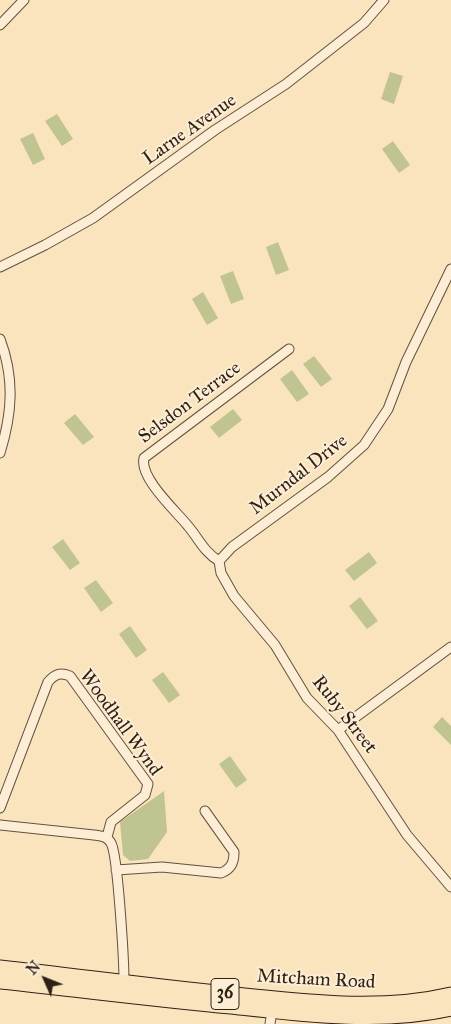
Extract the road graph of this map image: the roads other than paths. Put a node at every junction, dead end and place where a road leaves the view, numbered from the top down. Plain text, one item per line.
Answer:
1 (24, 0) edge
2 (384, 0) edge
3 (0, 25) edge
4 (0, 267) edge
5 (451, 269) edge
6 (0, 340) edge
7 (289, 349) dead end
8 (0, 454) edge
9 (219, 561) junction
10 (451, 647) edge
11 (338, 730) junction
12 (0, 808) edge
13 (205, 811) dead end
14 (0, 825) edge
15 (107, 838) junction
16 (116, 870) junction
17 (451, 887) edge
18 (0, 968) edge
19 (0, 981) edge
20 (124, 988) junction
21 (451, 995) edge
22 (451, 1008) edge
23 (272, 1011) edge
24 (363, 1011) junction

1 - 3 street
2 - 4 street, Larne Avenue
5 - 9 street, Murndal Drive
6 - 8 street
7 - 9 street, Selsdon Terrace
9 - 11 street, Ruby Street
10 - 11 street
11 - 17 street, Ruby Street
12 - 15 street, Woodhall Wynd
13 - 16 street
14 - 15 street
15 - 16 street
16 - 20 street
18 - 20 main road, Mitcham Road / 36
19 - 20 main road, Mitcham Road / 36
20 - 23 main road, Mitcham Road / 36
21 - 24 main road, Mitcham Road / 36
22 - 24 main road, Mitcham Road / 36
23 - 24 main road, Mitcham Road / 36

